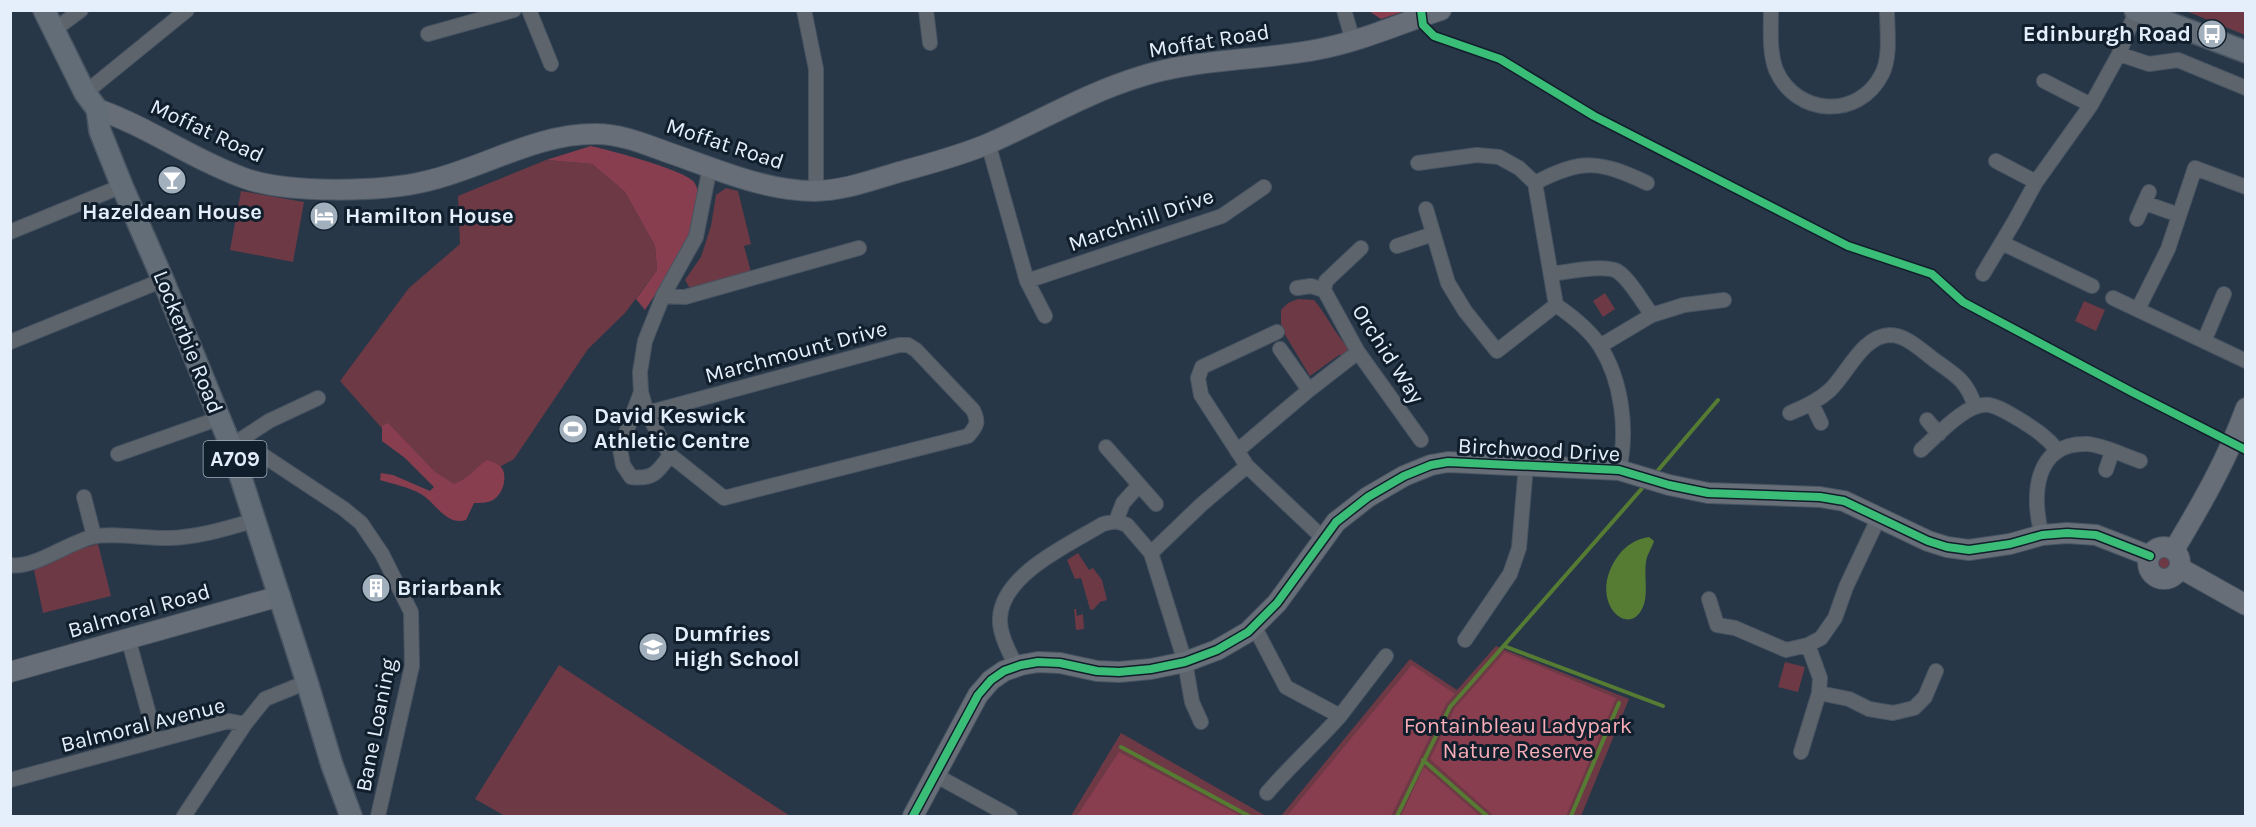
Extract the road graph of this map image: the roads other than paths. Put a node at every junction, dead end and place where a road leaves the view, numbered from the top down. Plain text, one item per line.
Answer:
1 (44, 10) edge
2 (81, 10) edge
3 (187, 10) edge
4 (514, 10) edge
5 (529, 10) edge
6 (804, 10) edge
7 (926, 10) edge
8 (1344, 10) edge
9 (1441, 10) edge
10 (1771, 10) edge
11 (1887, 10) edge
12 (2135, 11) edge
13 (54, 30) junction
14 (429, 34) dead end
15 (1353, 41) junction
16 (930, 43) dead end
17 (2246, 52) edge
18 (2119, 54) junction
19 (551, 64) dead end
20 (2044, 81) dead end
21 (2246, 88) edge
22 (91, 101) junction
23 (2091, 105) junction
24 (988, 143) junction
25 (1996, 161) dead end
26 (1418, 164) dead end
27 (710, 167) junction
28 (2036, 182) junction
29 (1535, 183) junction
30 (1647, 183) dead end
31 (122, 186) junction
32 (1264, 187) dead end
33 (2246, 187) edge
34 (816, 192) junction
35 (1426, 209) dead end
36 (2179, 215) junction
37 (2137, 219) dead end
38 (10, 232) edge
39 (1433, 234) junction
40 (2002, 243) junction
41 (1397, 246) dead end
42 (859, 248) dead end
43 (1360, 248) dead end
44 (1551, 274) junction
45 (1983, 274) dead end
46 (163, 280) junction
47 (1027, 281) junction
48 (2092, 286) dead end
49 (1297, 288) dead end
50 (1324, 290) junction
51 (2224, 294) dead end
52 (663, 296) junction
53 (2113, 298) dead end
54 (1724, 300) dead end
55 (1556, 305) junction
56 (2138, 309) junction
57 (1652, 315) junction
58 (1045, 316) dead end
59 (1277, 332) dead end
60 (2204, 341) junction
61 (10, 342) edge
62 (1600, 346) junction
63 (1280, 349) dead end
64 (1358, 352) junction
65 (2246, 361) edge
66 (1309, 390) junction
67 (641, 392) junction
68 (318, 398) dead end
69 (1812, 404) junction
70 (1975, 406) junction
71 (2246, 408) edge
72 (647, 413) junction
73 (1790, 413) dead end
74 (220, 418) junction
75 (1927, 420) dead end
76 (1821, 423) dead end
77 (1939, 434) junction
78 (1421, 440) dead end
79 (235, 442) junction
80 (1106, 447) dead end
81 (1921, 450) dead end
82 (2057, 450) junction
83 (1237, 451) junction
84 (2112, 452) junction
85 (118, 454) dead end
86 (670, 455) junction
87 (2140, 461) dead end
88 (1526, 465) junction
89 (1247, 466) junction
90 (1619, 470) junction
91 (2106, 470) dead end
92 (1139, 485) junction
93 (84, 497) dead end
94 (1156, 504) dead end
95 (1879, 517) junction
96 (256, 520) junction
97 (1116, 521) junction
98 (2042, 535) junction
99 (94, 536) junction
100 (1324, 539) junction
101 (2174, 550) junction
102 (1151, 553) junction
103 (2150, 556) junction
104 (10, 565) edge
105 (2180, 568) junction
106 (280, 596) junction
107 (1709, 599) dead end
108 (2246, 604) edge
109 (1254, 626) junction
110 (128, 638) junction
111 (1465, 640) dead end
112 (1808, 645) junction
113 (1386, 656) dead end
114 (1185, 662) junction
115 (1016, 667) junction
116 (1936, 671) dead end
117 (10, 672) edge
118 (307, 682) junction
119 (1819, 693) junction
120 (1340, 716) junction
121 (1201, 722) dead end
122 (244, 724) junction
123 (156, 740) junction
124 (1801, 752) dead end
125 (935, 775) junction
126 (10, 780) edge
127 (1267, 793) dead end
128 (184, 816) edge
129 (351, 816) edge
130 (378, 816) edge
131 (913, 816) edge
132 (1010, 816) edge

1 - 13 main road, A709
2 - 13 street
3 - 22 street
4 - 14 street
5 - 19 street
6 - 34 street
7 - 16 street
8 - 15 street
9 - 15 street, Moffat Road
10 - 11 street
12 - 17 main road
12 - 18 street
13 - 22 main road, A709
15 - 24 street, Moffat Road
18 - 21 street
18 - 23 street
20 - 23 street
22 - 27 street, Moffat Road
22 - 31 main road, Lockerbie Road / A709
23 - 28 street
24 - 34 street, Moffat Road
24 - 47 street
25 - 28 street
26 - 29 street
27 - 34 street, Moffat Road
27 - 52 street
28 - 40 street
29 - 30 street
29 - 44 street
31 - 38 street
31 - 46 main road, Lockerbie Road / A709
32 - 47 street, Marchhill Drive
33 - 36 street
35 - 39 street
36 - 37 street
36 - 56 street
39 - 41 street
39 - 55 street
40 - 45 street
40 - 48 street
42 - 52 street
43 - 50 street, Orchid Way
44 - 55 street
44 - 57 street
46 - 61 street
46 - 74 main road, Lockerbie Road / A709
47 - 58 street
49 - 50 street, Orchid Way
50 - 64 street, Orchid Way
51 - 60 street
52 - 67 street
53 - 56 street
54 - 57 street
55 - 62 street
56 - 60 street
57 - 62 street
59 - 83 street
60 - 65 street
62 - 90 street
63 - 66 street
64 - 66 street
64 - 78 street, Orchid Way
66 - 83 street
67 - 72 street
67 - 86 street
68 - 79 street
69 - 70 street
69 - 73 street
69 - 76 street
70 - 77 street
70 - 82 street
71 - 101 street
72 - 86 street
72 - 86 street, Marchmount Drive
74 - 79 main road, Lockerbie Road / A709
74 - 85 street
75 - 77 street
77 - 81 street
79 - 96 main road, Lockerbie Road / A709
79 - 130 street, Bane Loaning
80 - 92 street
82 - 84 street
82 - 98 street
83 - 89 street
84 - 87 street
84 - 91 street
88 - 90 street, Birchwood Drive
88 - 100 street, Birchwood Drive
88 - 111 street
89 - 100 street
89 - 102 street
90 - 95 street, Birchwood Drive
92 - 94 street
92 - 97 street
93 - 99 street
95 - 98 street, Birchwood Drive
95 - 112 street
96 - 99 street
96 - 106 main road, Lockerbie Road / A709
97 - 102 street
97 - 115 street
98 - 103 street, Birchwood Drive
99 - 104 street
100 - 109 street, Birchwood Drive
101 - 103 street
101 - 105 street
102 - 114 street
103 - 105 street
105 - 108 street
106 - 110 street, Balmoral Road
106 - 118 main road, Lockerbie Road / A709
107 - 112 street
109 - 114 street, Birchwood Drive
109 - 120 street
110 - 117 street, Balmoral Road
110 - 123 street
112 - 119 street
113 - 120 street
114 - 115 street, Birchwood Drive
114 - 121 street
115 - 125 street, Birchwood Drive
116 - 119 street
118 - 122 street, Balmoral Avenue
118 - 129 main road, Lockerbie Road / A709
119 - 124 street
120 - 127 street
122 - 123 street, Balmoral Avenue
122 - 128 street
123 - 126 street, Balmoral Avenue
125 - 131 street, Birchwood Drive
125 - 132 street

